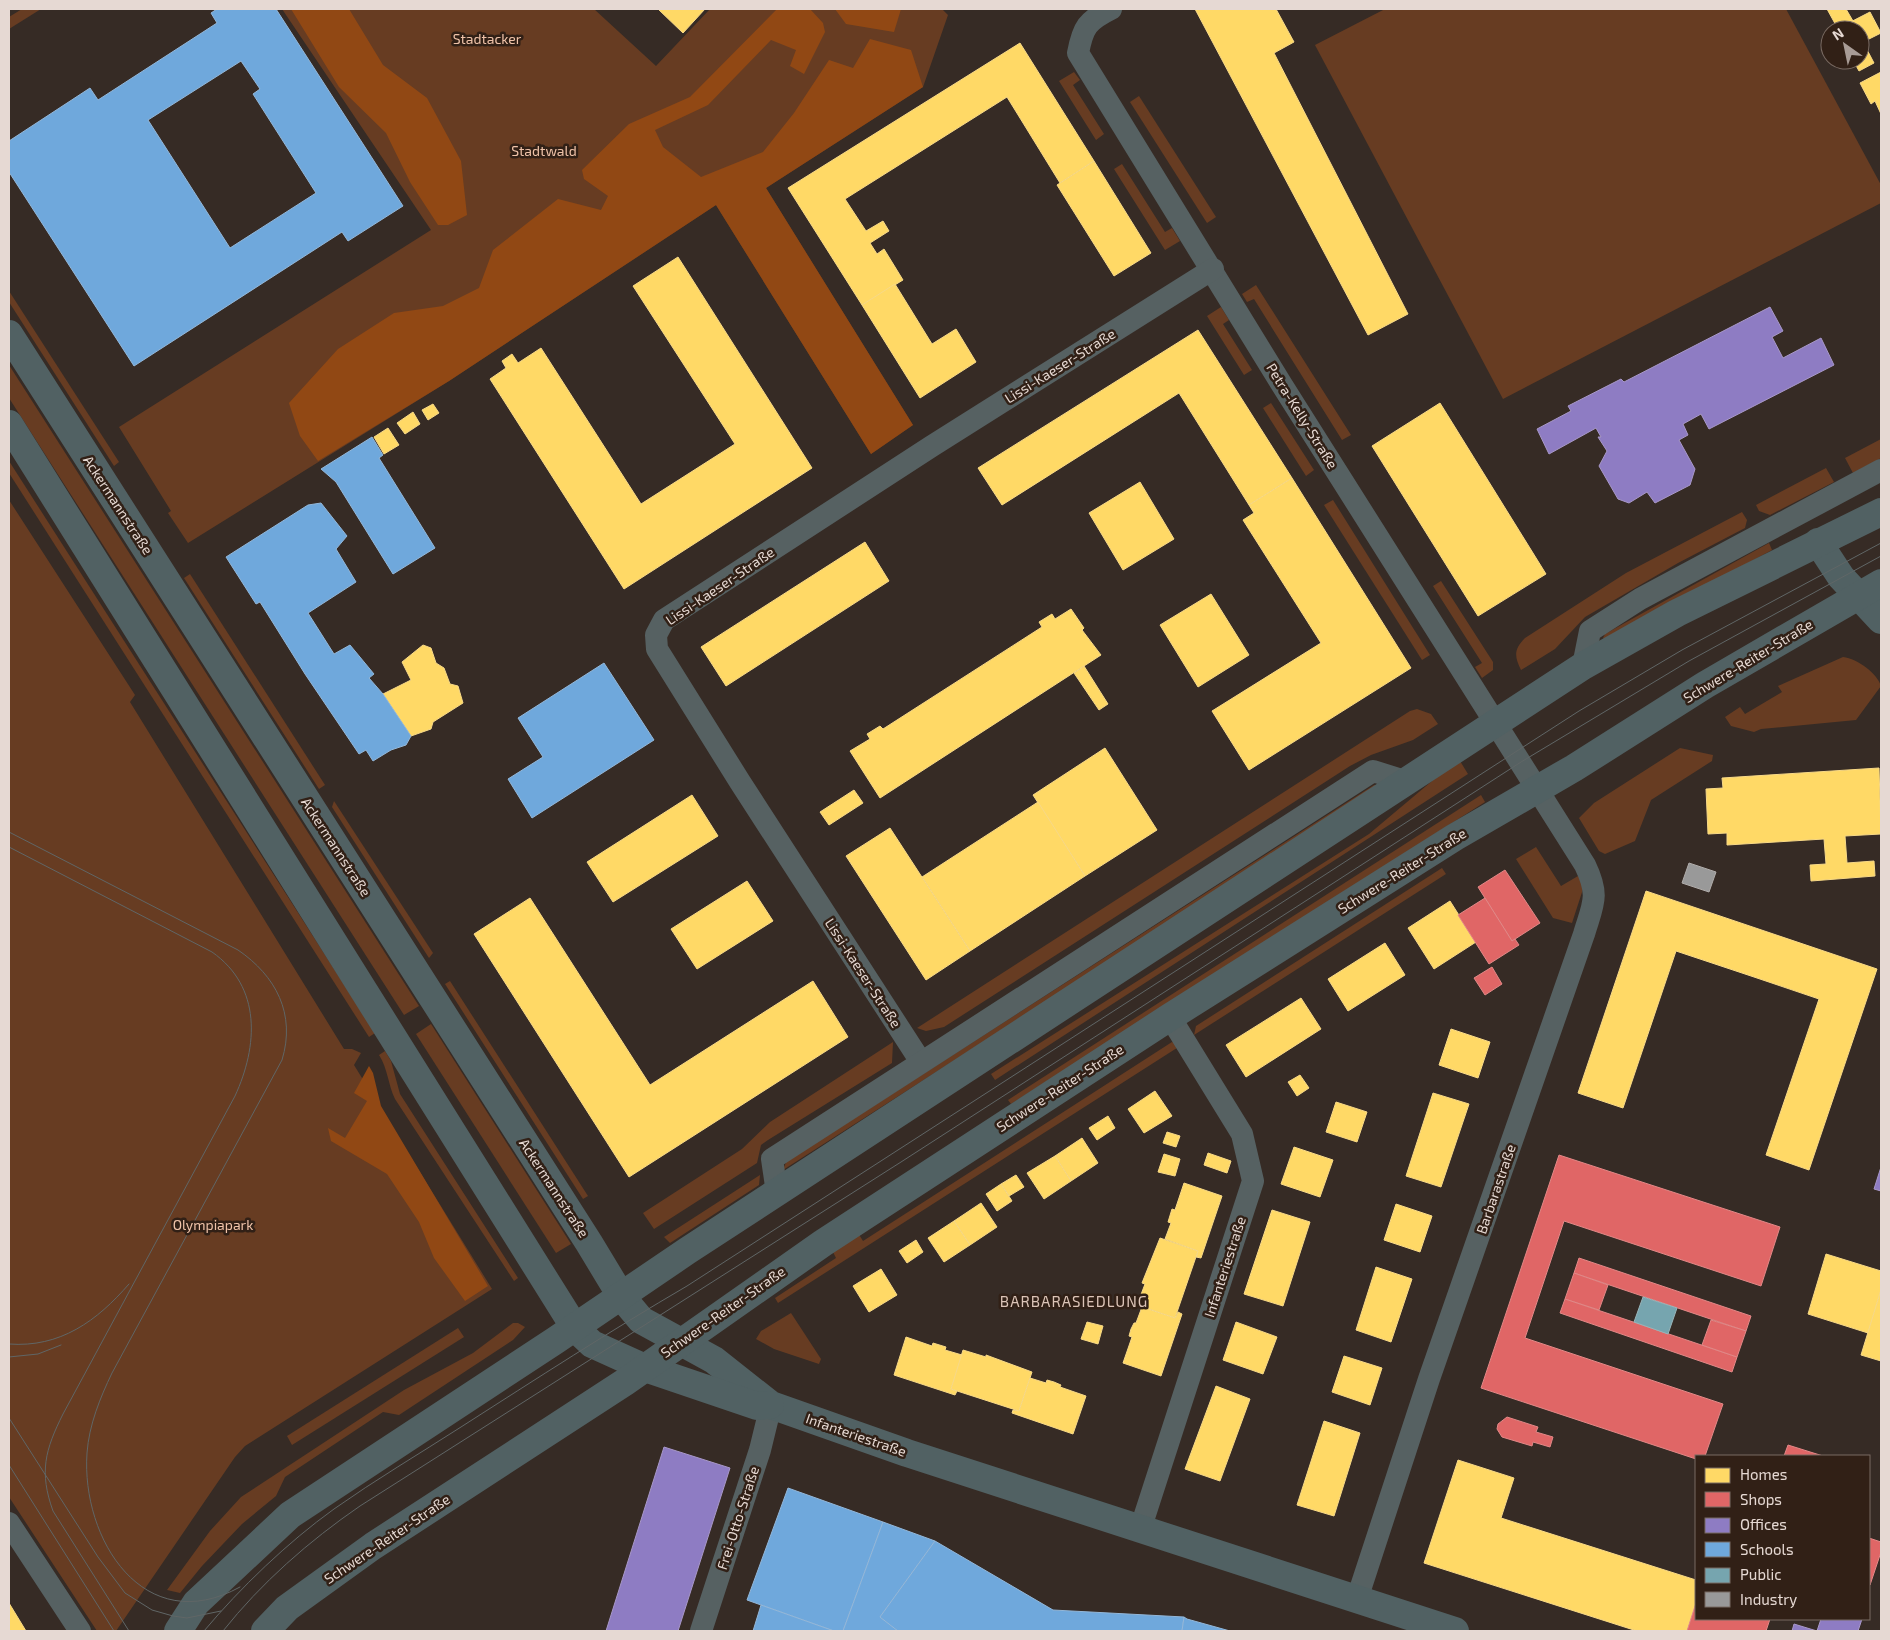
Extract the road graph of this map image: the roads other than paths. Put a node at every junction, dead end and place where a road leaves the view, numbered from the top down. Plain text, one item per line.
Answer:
1 (1111, 9) edge
2 (1212, 269) junction
3 (9, 334) edge
4 (9, 424) edge
5 (1881, 470) edge
6 (1881, 512) edge
7 (1818, 542) junction
8 (1881, 583) edge
9 (1858, 597) junction
10 (1881, 620) edge
11 (1583, 666) junction
12 (1495, 723) junction
13 (1408, 782) junction
14 (1537, 789) junction
15 (1170, 1016) junction
16 (921, 1062) junction
17 (777, 1193) junction
18 (621, 1296) junction
19 (575, 1328) junction
20 (681, 1341) junction
21 (644, 1368) junction
22 (771, 1405) junction
23 (9, 1523) edge
24 (1140, 1530) junction
25 (1357, 1599) junction
26 (80, 1631) edge
27 (178, 1631) edge
28 (265, 1631) edge
29 (701, 1631) edge
30 (1455, 1631) edge

1 - 2 street, Petra-Kelly-Straße
2 - 12 street, Petra-Kelly-Straße
2 - 16 street, Lissi-Kaeser-Straße
3 - 18 main road, Ackermannstraße
4 - 19 main road
5 - 11 street
6 - 7 main road
7 - 9 main road
7 - 11 main road
8 - 9 main road, Schwere-Reiter-Straße
9 - 10 main road
9 - 14 main road, Schwere-Reiter-Straße
11 - 12 main road
12 - 13 main road
12 - 14 street, Petra-Kelly-Straße
13 - 16 street
13 - 17 main road
14 - 15 main road, Schwere-Reiter-Straße
14 - 25 street, Barbarastraße
15 - 20 main road, Schwere-Reiter-Straße
15 - 24 street, Infanteriestraße
16 - 17 street
17 - 18 main road
18 - 19 main road
18 - 20 main road, Ackermannstraße
19 - 21 main road
19 - 27 main road
20 - 21 main road, Schwere-Reiter-Straße
20 - 22 main road, Infanteriestraße
21 - 22 main road, Infanteriestraße
21 - 28 main road, Schwere-Reiter-Straße
22 - 24 main road, Infanteriestraße
22 - 29 street, Frei-Otto-Straße
23 - 26 street
24 - 25 main road, Infanteriestraße
25 - 30 main road, Infanteriestraße

